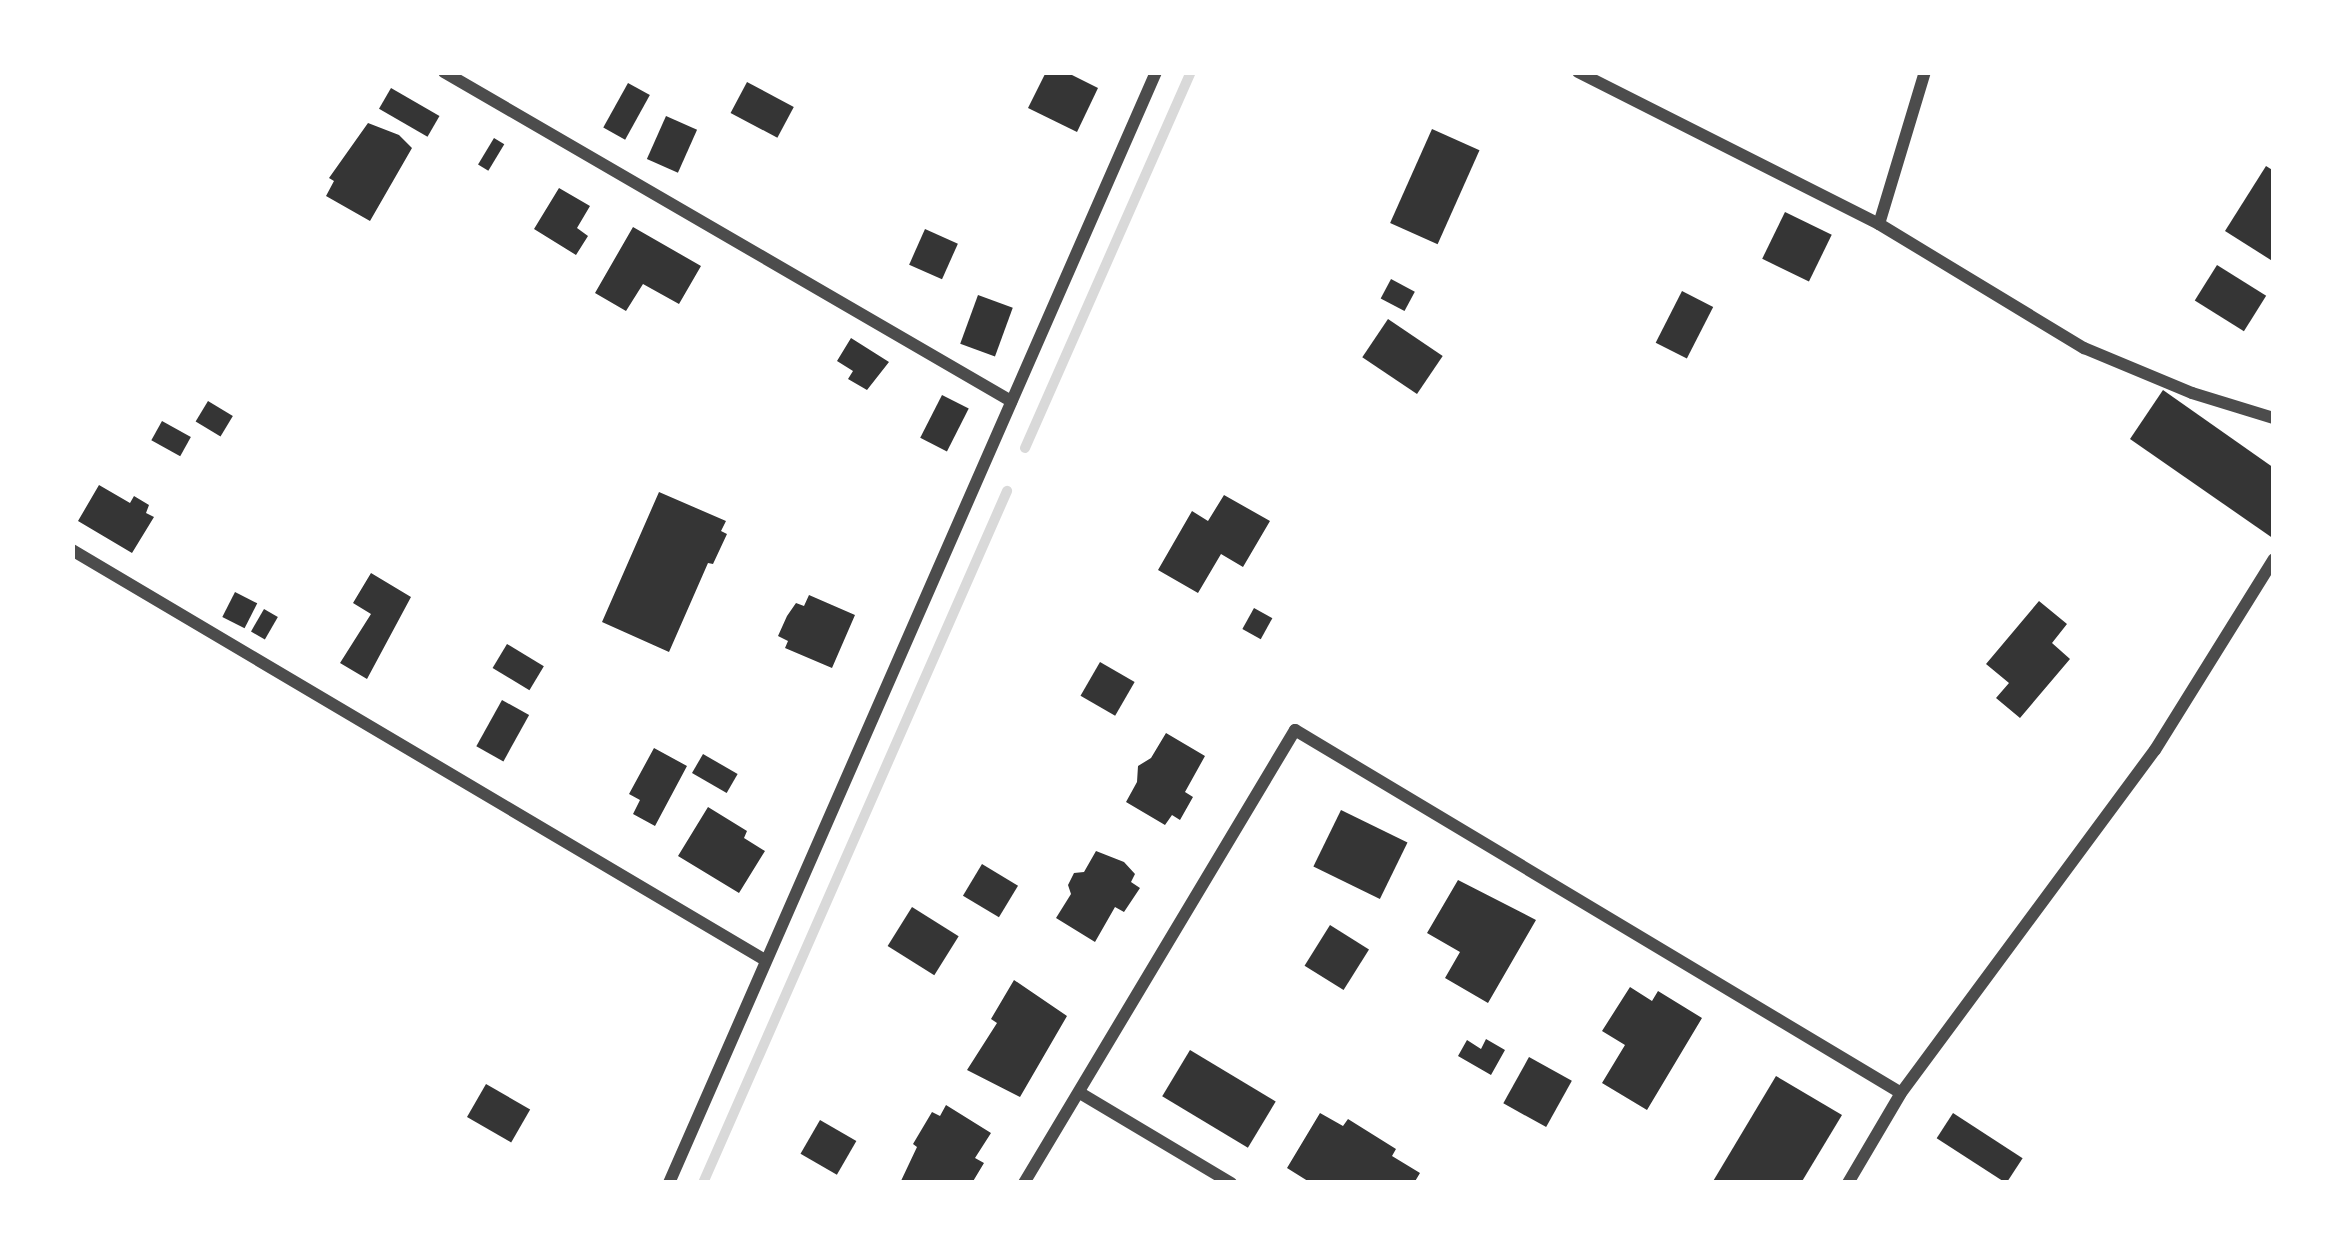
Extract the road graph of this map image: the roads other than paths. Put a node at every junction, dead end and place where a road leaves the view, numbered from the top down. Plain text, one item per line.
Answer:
1 (444, 72) edge
2 (1156, 72) edge
3 (1578, 72) edge
4 (1925, 72) edge
5 (1880, 224) junction
6 (1011, 400) junction
7 (2274, 418) edge
8 (72, 550) edge
9 (2274, 559) edge
10 (765, 959) junction
11 (1080, 1093) junction
12 (1901, 1093) junction
13 (668, 1183) edge
14 (1024, 1183) edge
15 (1231, 1183) edge
16 (1848, 1183) edge

1 - 6 street
2 - 6 street
3 - 5 street
4 - 5 street
5 - 7 street
6 - 10 street
8 - 10 street
9 - 12 street
10 - 13 street
11 - 12 street
11 - 14 street
11 - 15 street
12 - 16 street

